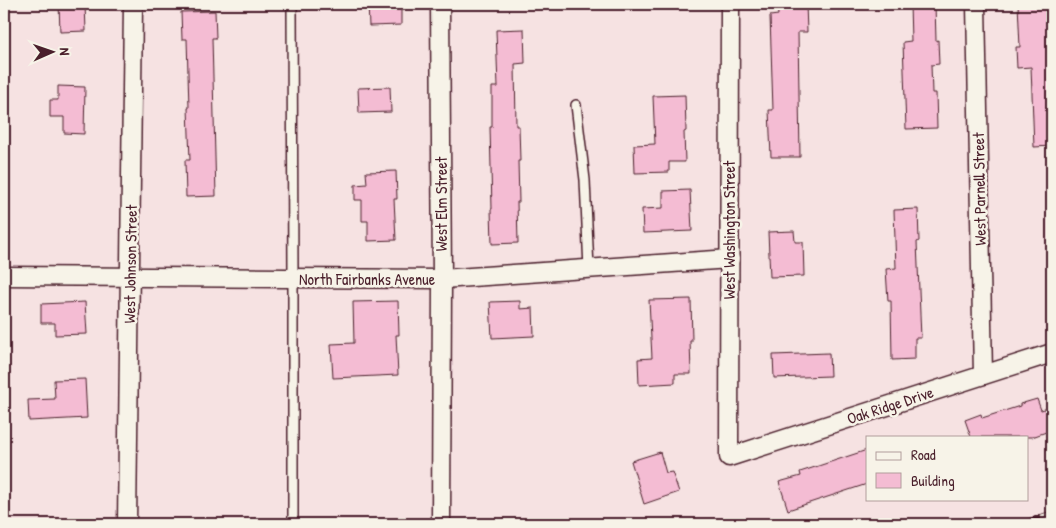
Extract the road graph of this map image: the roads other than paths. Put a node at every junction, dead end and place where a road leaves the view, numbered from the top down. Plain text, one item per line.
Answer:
1 (132, 4) edge
2 (292, 4) edge
3 (440, 4) edge
4 (730, 4) edge
5 (976, 4) edge
6 (576, 105) dead end
7 (730, 259) junction
8 (589, 269) junction
9 (4, 276) edge
10 (130, 277) junction
11 (293, 278) junction
12 (442, 279) junction
13 (1052, 353) edge
14 (983, 375) junction
15 (729, 457) joint
16 (127, 524) edge
17 (293, 524) edge
18 (441, 524) edge

1 - 10 street, West Johnson Street
2 - 11 lane
3 - 12 street, West Elm Street
4 - 7 street, West Washington Street
5 - 14 street, West Parnell Street
6 - 8 lane
7 - 8 street, North Fairbanks Avenue
7 - 15 street, West Washington Street
8 - 12 street, North Fairbanks Avenue
9 - 10 street, North Fairbanks Avenue
10 - 11 street, North Fairbanks Avenue
10 - 16 street, West Johnson Street
11 - 12 street, North Fairbanks Avenue
11 - 17 lane
12 - 18 street, West Elm Street
13 - 14 street, Oak Ridge Drive
14 - 15 street, Oak Ridge Drive

